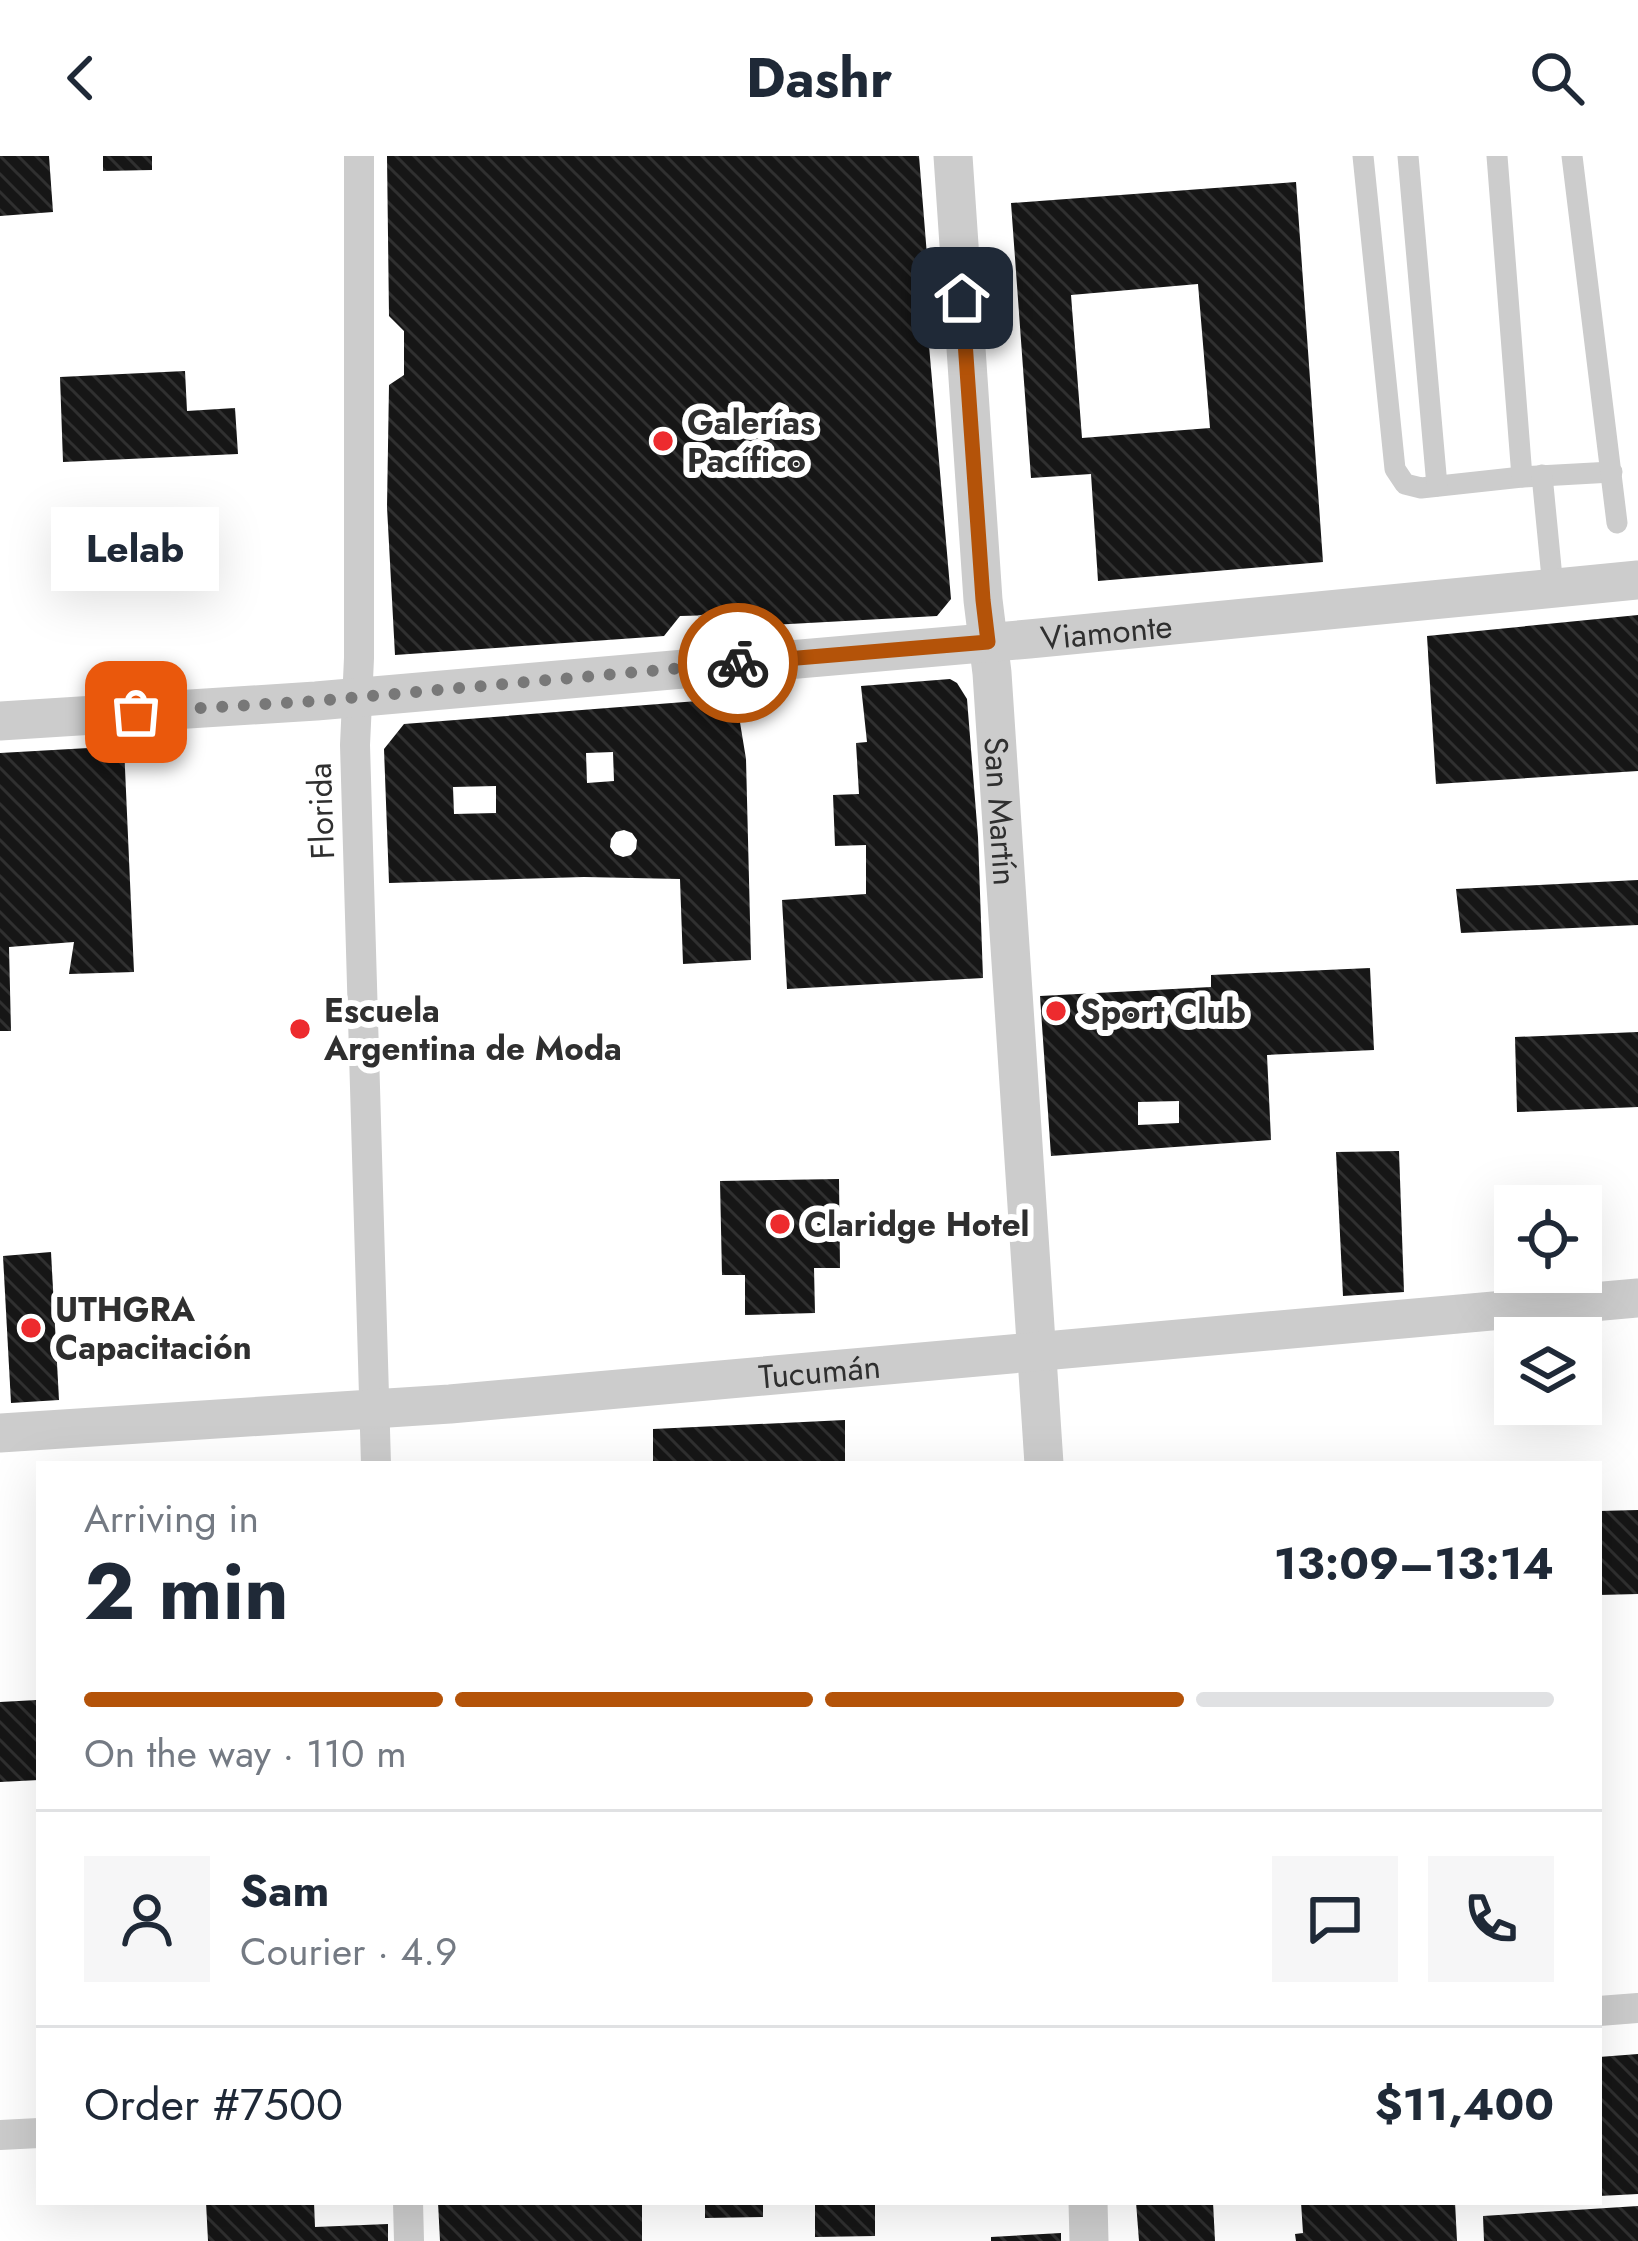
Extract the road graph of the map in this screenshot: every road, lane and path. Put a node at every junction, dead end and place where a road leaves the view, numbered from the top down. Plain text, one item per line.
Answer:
1 (359, 156) edge
2 (953, 156) edge
3 (1363, 156) edge
4 (1408, 156) edge
5 (1497, 156) edge
6 (1572, 156) edge
7 (1612, 472) junction
8 (1532, 476) junction
9 (1437, 486) junction
10 (1617, 523) dead end
11 (1638, 580) edge
12 (1553, 588) junction
13 (988, 642) junction
14 (357, 698) junction
15 (0, 721) edge
16 (1638, 1298) edge
17 (1036, 1352) junction
18 (374, 1409) junction
19 (0, 1432) edge
20 (376, 1461) edge
21 (1043, 1461) edge
22 (1638, 2008) edge
23 (1602, 2011) edge
24 (36, 2133) edge
25 (0, 2135) edge
26 (408, 2205) edge
27 (1088, 2205) edge
28 (410, 2241) edge
29 (1089, 2241) edge

1 - 14 street, Florida
2 - 13 street, San Martín
3 - 9 lane
4 - 9 lane
5 - 8 lane
6 - 7 lane
7 - 8 lane
7 - 10 lane
8 - 9 lane
8 - 12 lane
11 - 12 street, Viamonte
12 - 13 street, Viamonte
13 - 14 street, Viamonte
13 - 17 street, San Martín
14 - 15 street, Viamonte
14 - 18 street, Florida
16 - 17 street, Tucumán
17 - 18 street, Tucumán
17 - 21 street, San Martín
18 - 19 street, Tucumán
18 - 20 street, Florida
22 - 23 street
24 - 25 street
26 - 28 street
27 - 29 street

